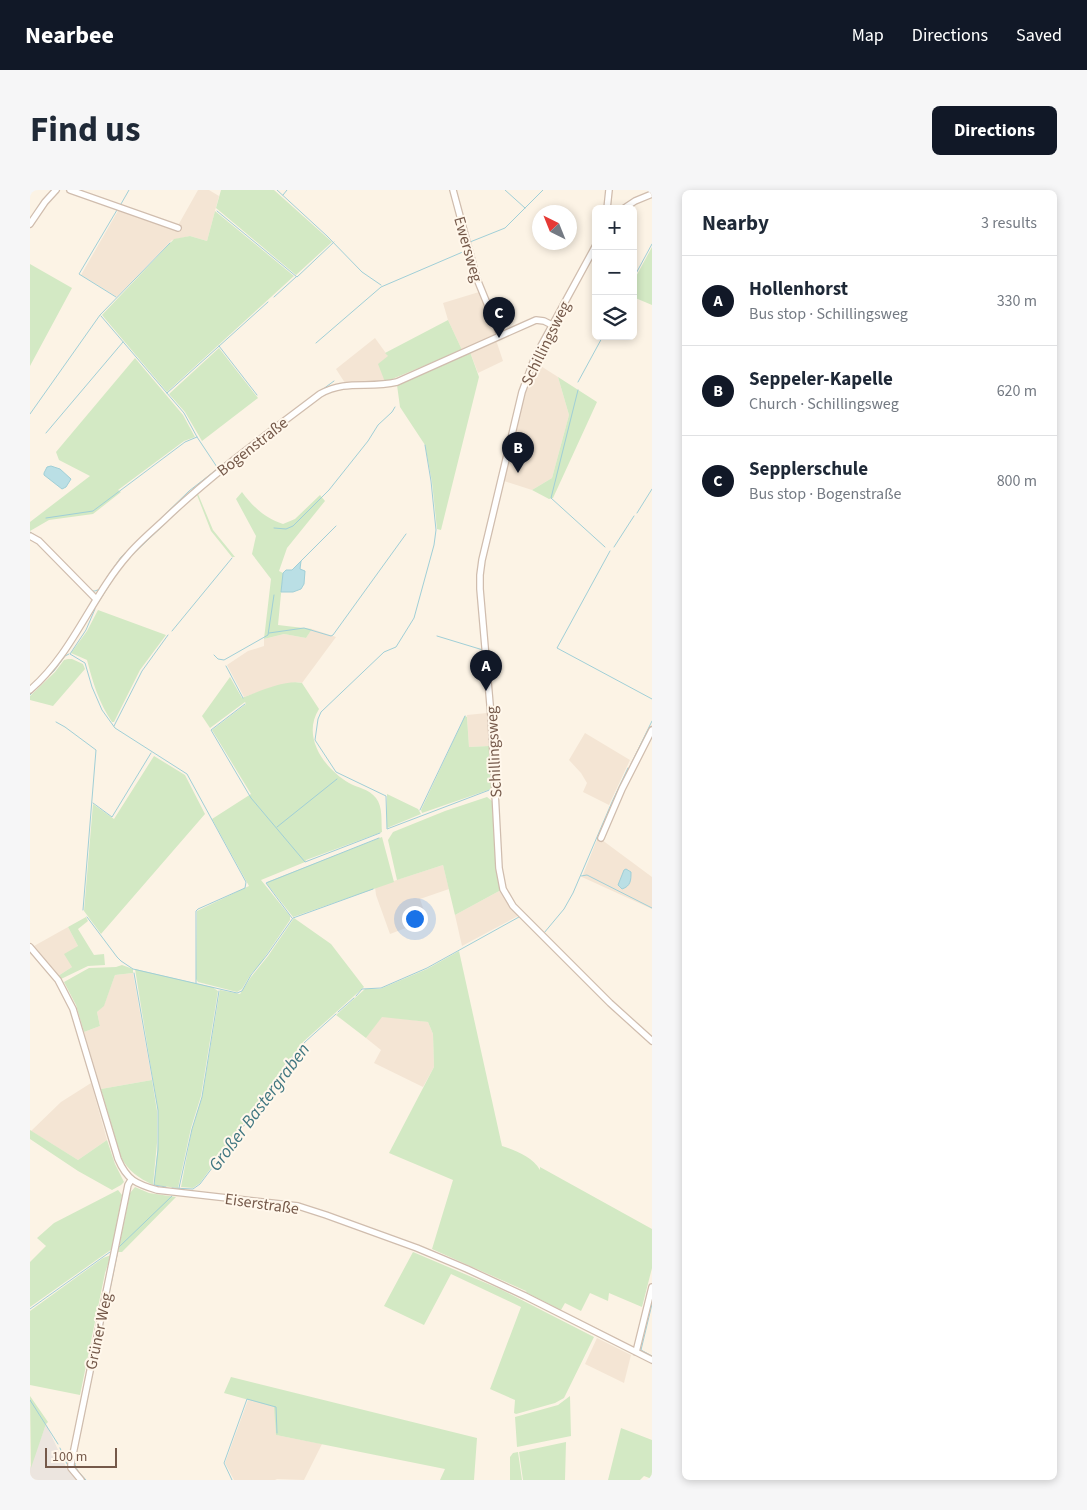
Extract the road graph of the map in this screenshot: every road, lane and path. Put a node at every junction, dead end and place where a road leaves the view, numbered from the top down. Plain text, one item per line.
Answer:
1 (56, 190) edge
2 (70, 190) edge
3 (453, 190) edge
4 (608, 190) edge
5 (652, 194) edge
6 (607, 205) edge
7 (628, 205) edge
8 (30, 224) edge
9 (178, 228) dead end
10 (593, 250) edge
11 (552, 325) junction
12 (500, 335) junction
13 (30, 536) edge
14 (96, 599) junction
15 (30, 690) edge
16 (652, 730) edge
17 (602, 838) dead end
18 (30, 947) edge
19 (652, 1040) edge
20 (131, 1180) junction
21 (652, 1287) edge
22 (636, 1352) junction
23 (652, 1360) edge
24 (81, 1480) edge

1 - 8 street
2 - 9 street
3 - 12 street, Ewersweg
4 - 6 street
5 - 7 street
10 - 11 street, Schillingsweg
11 - 12 street, Bogenstraße
11 - 19 street, Schillingsweg
12 - 14 street, Bogenstraße
13 - 14 street
14 - 15 street, Bogenstraße
16 - 17 street
18 - 20 street
20 - 22 street, Eiserstraße
20 - 24 street, Grüner Weg
21 - 22 street
22 - 23 street, Eiserstraße

